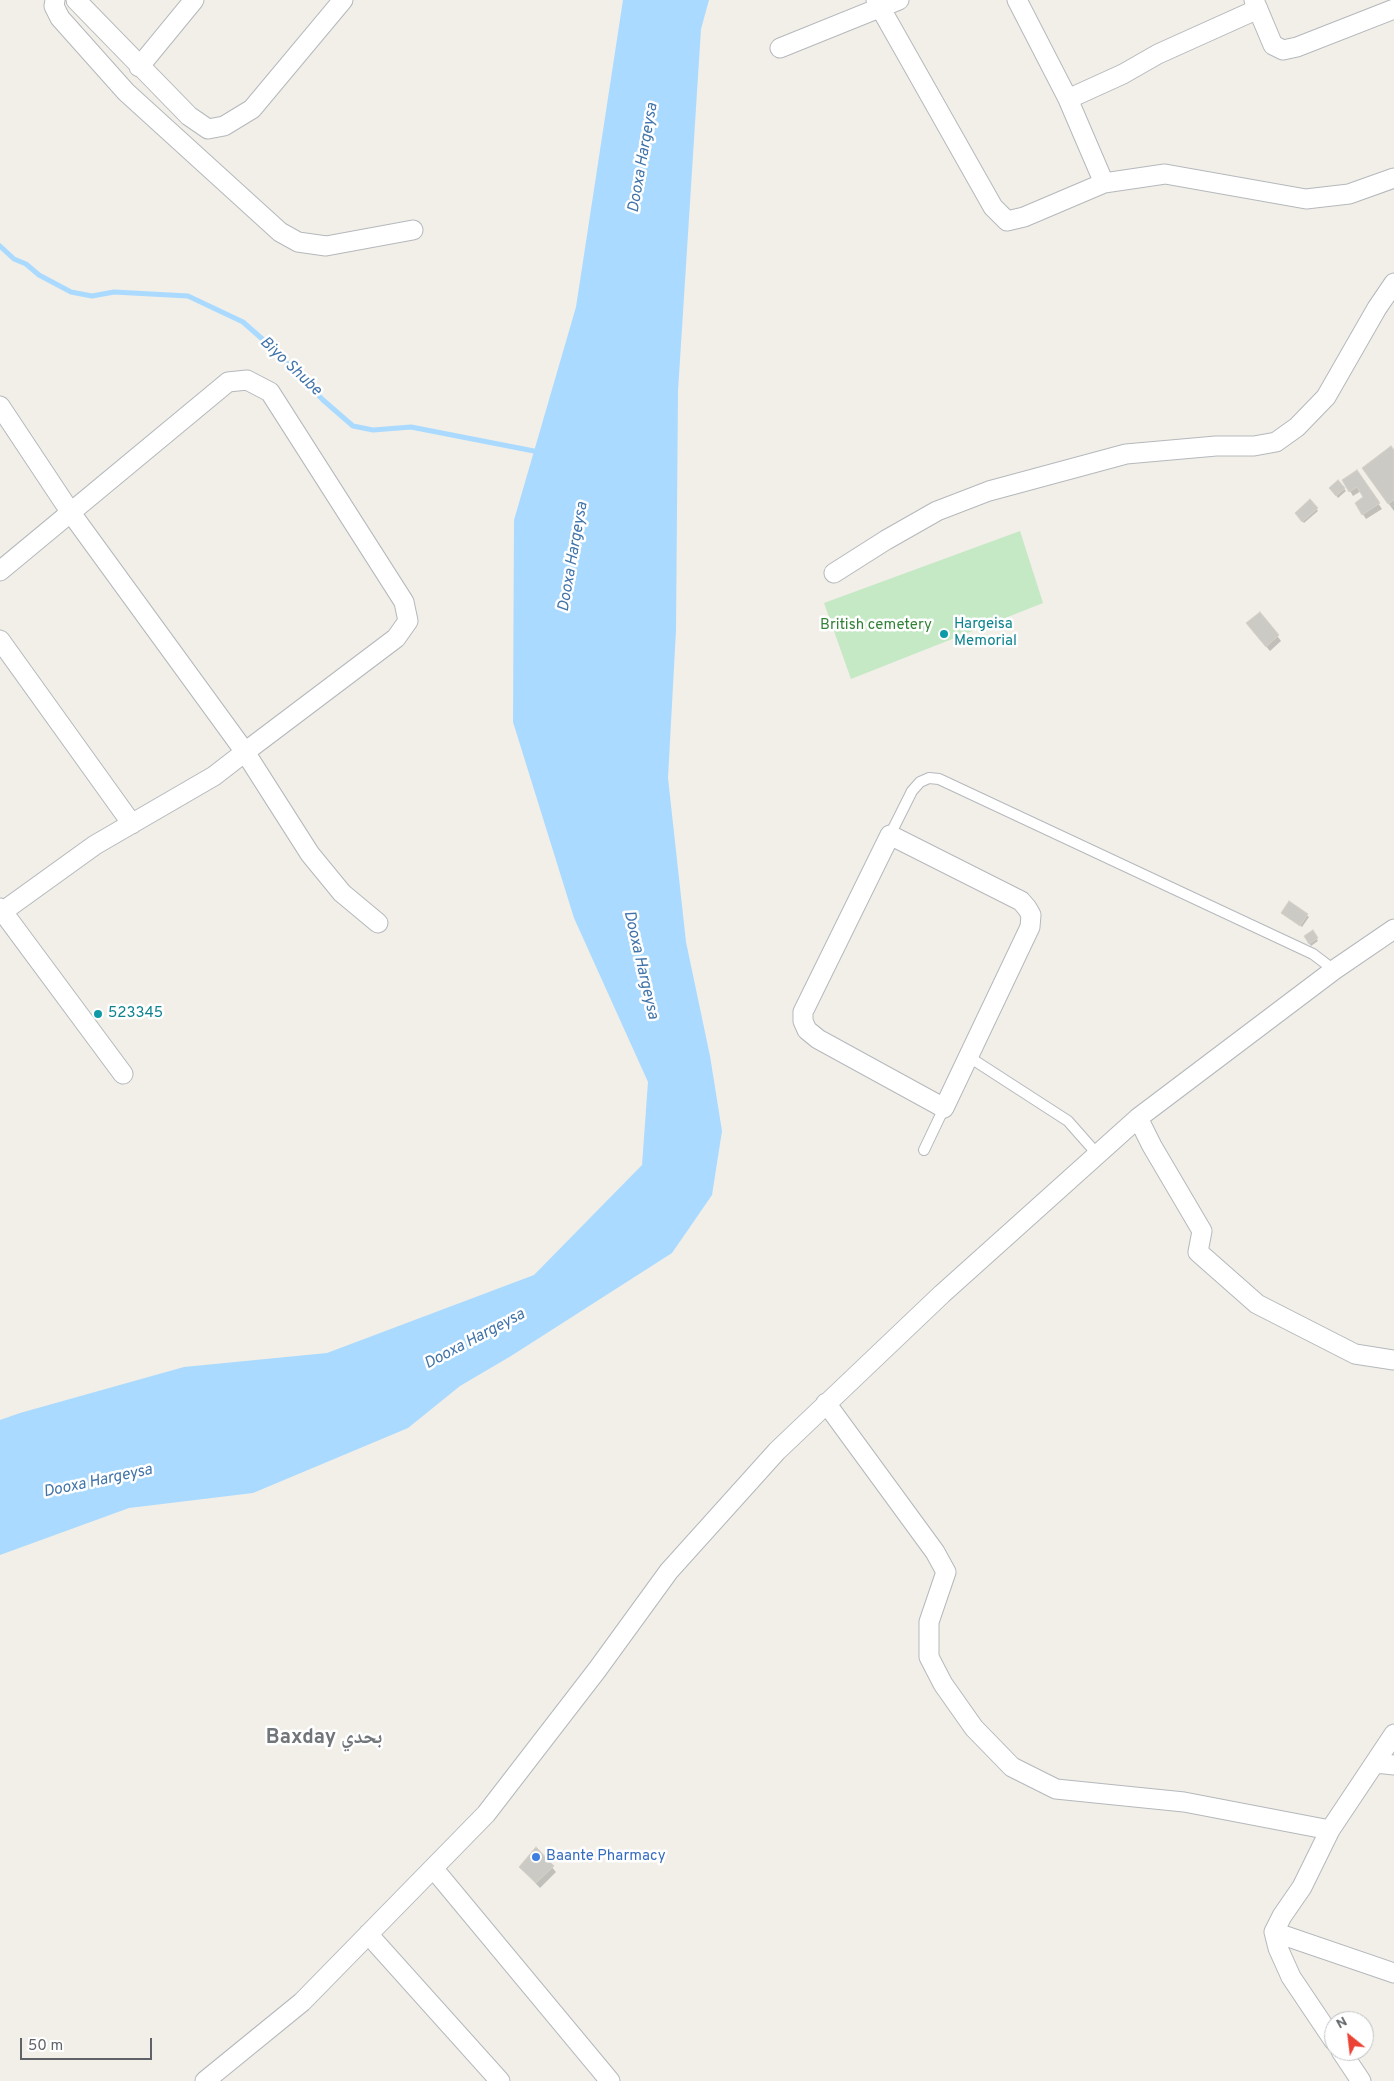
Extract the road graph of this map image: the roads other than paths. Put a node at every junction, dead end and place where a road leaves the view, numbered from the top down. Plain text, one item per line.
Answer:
1 (55, 0) edge
2 (76, 0) edge
3 (194, 0) edge
4 (343, 0) edge
5 (899, 0) edge
6 (1016, 0) edge
7 (878, 4) edge
8 (1256, 4) edge
9 (1394, 9) edge
10 (780, 48) dead end
11 (139, 66) junction
12 (1068, 99) junction
13 (1394, 178) edge
14 (1104, 183) junction
15 (413, 230) dead end
16 (1394, 283) edge
17 (0, 406) edge
18 (71, 513) junction
19 (0, 571) edge
20 (834, 573) dead end
21 (0, 640) edge
22 (244, 752) junction
23 (132, 824) junction
24 (890, 835) junction
25 (1, 910) edge
26 (378, 924) dead end
27 (1394, 929) edge
28 (1334, 970) junction
29 (969, 1057) junction
30 (123, 1074) dead end
31 (944, 1108) junction
32 (1138, 1118) junction
33 (924, 1150) dead end
34 (1098, 1155) junction
35 (1394, 1360) edge
36 (826, 1403) junction
37 (1394, 1734) edge
38 (1385, 1764) edge
39 (1330, 1830) junction
40 (433, 1868) junction
41 (1274, 1932) junction
42 (368, 1934) junction
43 (1394, 1973) edge
44 (1324, 2026) edge
45 (1348, 2061) edge
46 (205, 2081) edge
47 (500, 2081) edge
48 (610, 2081) edge
49 (1361, 2081) edge

1 - 15 street
2 - 11 street
3 - 11 street
4 - 11 street
5 - 7 street
6 - 12 street
7 - 10 street
7 - 14 street
8 - 9 street
8 - 12 street
12 - 14 street
13 - 14 street
16 - 20 street
17 - 18 street
18 - 19 street
18 - 22 street
18 - 22 street
21 - 23 street
22 - 23 street
22 - 26 street
23 - 25 street
24 - 28 lane
24 - 29 street
24 - 31 street
25 - 30 street
27 - 28 street
28 - 32 street
29 - 31 street
29 - 34 lane
31 - 33 lane
32 - 34 street
32 - 35 street
34 - 36 street
36 - 39 street
36 - 40 street
37 - 38 street
38 - 39 street
39 - 41 street
40 - 42 street
40 - 48 street
41 - 43 street
41 - 44 street
42 - 46 street
42 - 47 street
45 - 49 street

